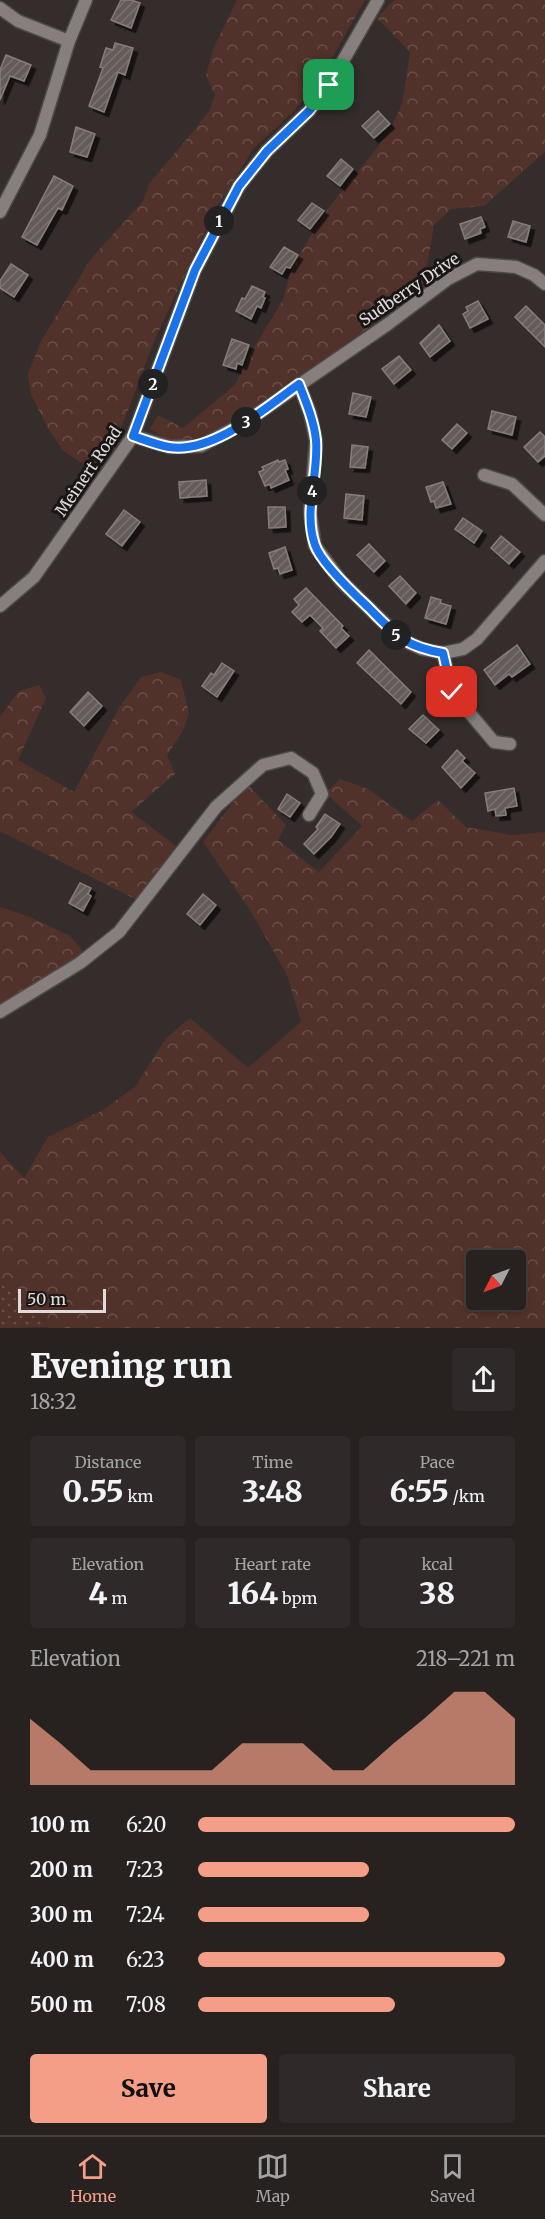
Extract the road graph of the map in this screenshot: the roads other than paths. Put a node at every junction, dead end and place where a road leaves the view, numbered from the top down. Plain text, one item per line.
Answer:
1 (86, 0) edge
2 (378, 0) edge
3 (0, 8) edge
4 (69, 41) junction
5 (0, 212) edge
6 (545, 284) edge
7 (299, 384) junction
8 (133, 436) junction
9 (484, 475) dead end
10 (545, 515) edge
11 (545, 561) edge
12 (0, 606) edge
13 (443, 653) junction
14 (510, 744) dead end
15 (309, 815) dead end
16 (0, 1012) edge

1 - 4 street
2 - 8 street, Meinert Road
3 - 4 street
4 - 5 street
6 - 7 street, Sudberry Drive
7 - 8 street, Sudberry Drive
7 - 13 street
8 - 12 street, Meinert Road
9 - 10 street
11 - 13 street
13 - 14 street
15 - 16 street

